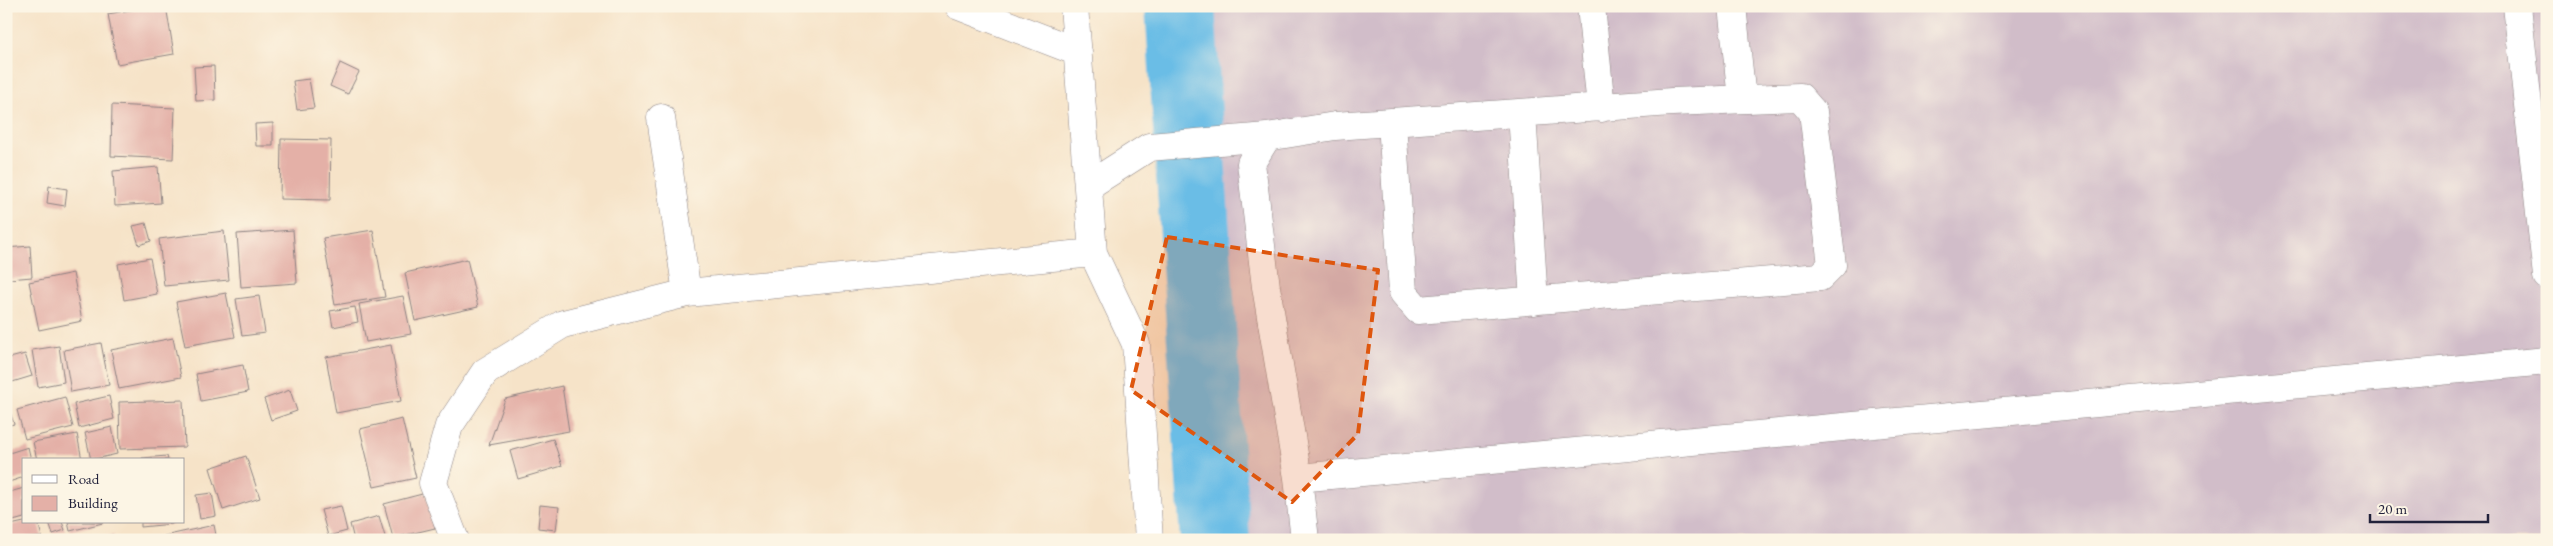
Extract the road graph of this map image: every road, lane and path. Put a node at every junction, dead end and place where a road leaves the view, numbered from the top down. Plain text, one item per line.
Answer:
1 (959, 6) edge
2 (1074, 6) edge
3 (1591, 6) edge
4 (1732, 6) edge
5 (2517, 6) edge
6 (1078, 52) junction
7 (1742, 100) junction
8 (1601, 108) junction
9 (1522, 113) junction
10 (661, 118) dead end
11 (1392, 122) junction
12 (1267, 137) junction
13 (1088, 186) junction
14 (1092, 253) junction
15 (2547, 276) edge
16 (687, 293) junction
17 (1534, 301) junction
18 (2547, 361) edge
19 (1298, 478) junction
20 (455, 540) edge
21 (1149, 540) edge
22 (1305, 540) edge

1 - 6 street
2 - 6 street
3 - 8 street
4 - 7 street
5 - 15 street
6 - 13 street
7 - 8 street
7 - 17 street
8 - 9 street
9 - 11 street
9 - 17 street
10 - 16 street
11 - 12 street
11 - 17 street
12 - 13 street
12 - 19 street
13 - 14 street
14 - 16 street
14 - 21 street
16 - 20 street
18 - 19 street
19 - 22 street

